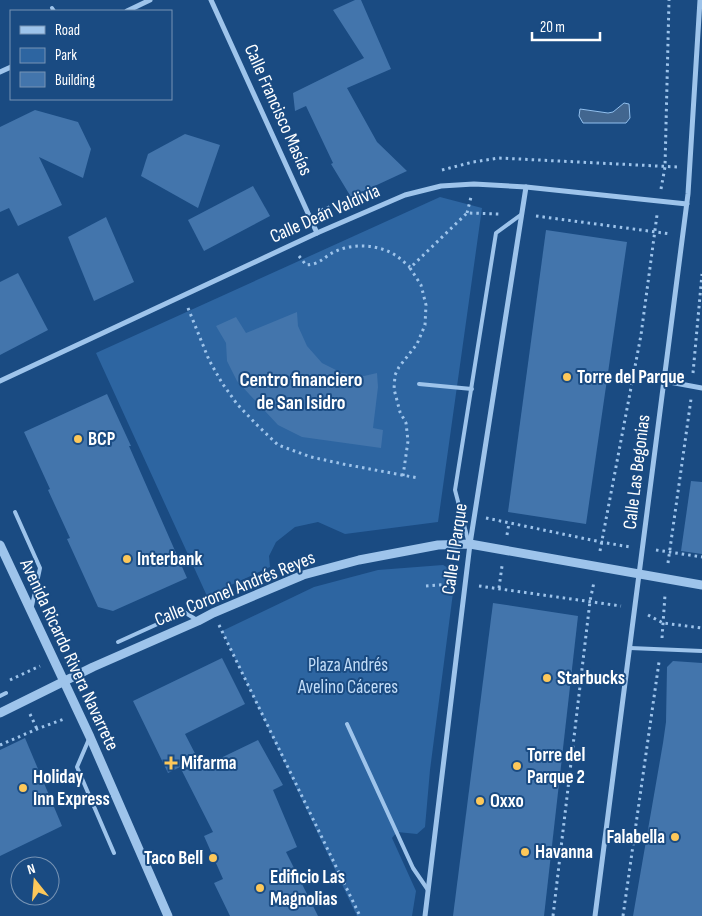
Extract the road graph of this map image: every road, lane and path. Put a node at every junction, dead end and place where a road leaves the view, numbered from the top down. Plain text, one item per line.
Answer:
1 (150, 0) edge
2 (211, 0) edge
3 (669, 0) edge
4 (700, 0) edge
5 (129, 10) edge
6 (526, 187) junction
7 (659, 201) junction
8 (687, 204) junction
9 (522, 214) junction
10 (654, 231) junction
11 (317, 233) junction
12 (683, 236) junction
13 (291, 246) junction
14 (410, 268) junction
15 (183, 296) junction
16 (0, 381) edge
17 (664, 381) junction
18 (419, 384) dead end
19 (702, 388) edge
20 (472, 389) junction
21 (402, 476) junction
22 (418, 478) dead end
23 (15, 512) dead end
24 (474, 516) junction
25 (601, 542) junction
26 (0, 544) edge
27 (470, 544) junction
28 (642, 549) junction
29 (702, 557) edge
30 (597, 568) junction
31 (639, 575) junction
32 (465, 584) junction
33 (702, 585) edge
34 (426, 586) dead end
35 (590, 601) junction
36 (634, 608) junction
37 (31, 611) junction
38 (213, 614) junction
39 (198, 621) junction
40 (702, 628) edge
41 (118, 642) dead end
42 (630, 648) junction
43 (702, 651) edge
44 (54, 660) junction
45 (63, 681) junction
46 (6, 682) dead end
47 (6, 693) dead end
48 (0, 696) edge
49 (0, 713) edge
50 (78, 714) junction
51 (346, 724) dead end
52 (90, 737) junction
53 (0, 745) edge
54 (114, 853) dead end
55 (428, 890) junction
56 (168, 916) edge
57 (360, 916) edge
58 (425, 916) edge
59 (553, 916) edge
60 (595, 916) edge

1 - 5 street
2 - 11 street, Calle Francisco Masías
3 - 7 path
4 - 8 street, Calle Las Begonias
6 - 7 street, Calle Deán Valdivia
6 - 9 street, Calle El Parque
6 - 11 street, Calle Deán Valdivia
7 - 8 street, Calle Deán Valdivia
7 - 10 path
8 - 12 street, Calle Las Begonias
9 - 10 path
9 - 14 path
9 - 20 lane
9 - 24 street, Calle El Parque
10 - 12 path
10 - 25 path
11 - 13 street, Calle Deán Valdivia
12 - 17 street, Calle Las Begonias
13 - 14 path
13 - 15 street, Calle Deán Valdivia
14 - 21 path
15 - 16 street, Calle Deán Valdivia
15 - 21 path
17 - 19 street
17 - 28 street, Calle Las Begonias
18 - 20 lane
20 - 27 lane
21 - 22 path
23 - 37 lane
24 - 25 path
24 - 27 street, Calle El Parque
25 - 28 path
25 - 30 path
26 - 37 street, Avenida Ricardo Rivera Navarrete
27 - 30 street, Calle Coronel Andrés Reyes
27 - 32 street, Calle El Parque
27 - 38 street, Calle Coronel Andrés Reyes
28 - 29 path
28 - 31 street, Calle Las Begonias
30 - 31 street, Calle Coronel Andrés Reyes
30 - 35 path
31 - 33 street, Calle Coronel Andrés Reyes
31 - 36 street, Calle Las Begonias
32 - 34 path
32 - 35 path
32 - 55 street, Calle El Parque
35 - 36 path
35 - 59 path
36 - 40 path
36 - 42 street, Calle Las Begonias
37 - 44 street, Avenida Ricardo Rivera Navarrete
38 - 39 street, Calle Coronel Andrés Reyes
38 - 57 path
39 - 41 lane
39 - 45 street, Calle Coronel Andrés Reyes
42 - 43 lane
42 - 60 street, Calle Las Begonias
44 - 45 street, Avenida Ricardo Rivera Navarrete
44 - 46 path
45 - 49 street, Calle Coronel Andrés Reyes
45 - 50 street, Avenida Ricardo Rivera Navarrete
47 - 48 lane
50 - 52 street, Avenida Ricardo Rivera Navarrete
50 - 53 path
51 - 55 lane
52 - 54 lane
52 - 56 street, Avenida Ricardo Rivera Navarrete
55 - 58 street, Calle El Parque

